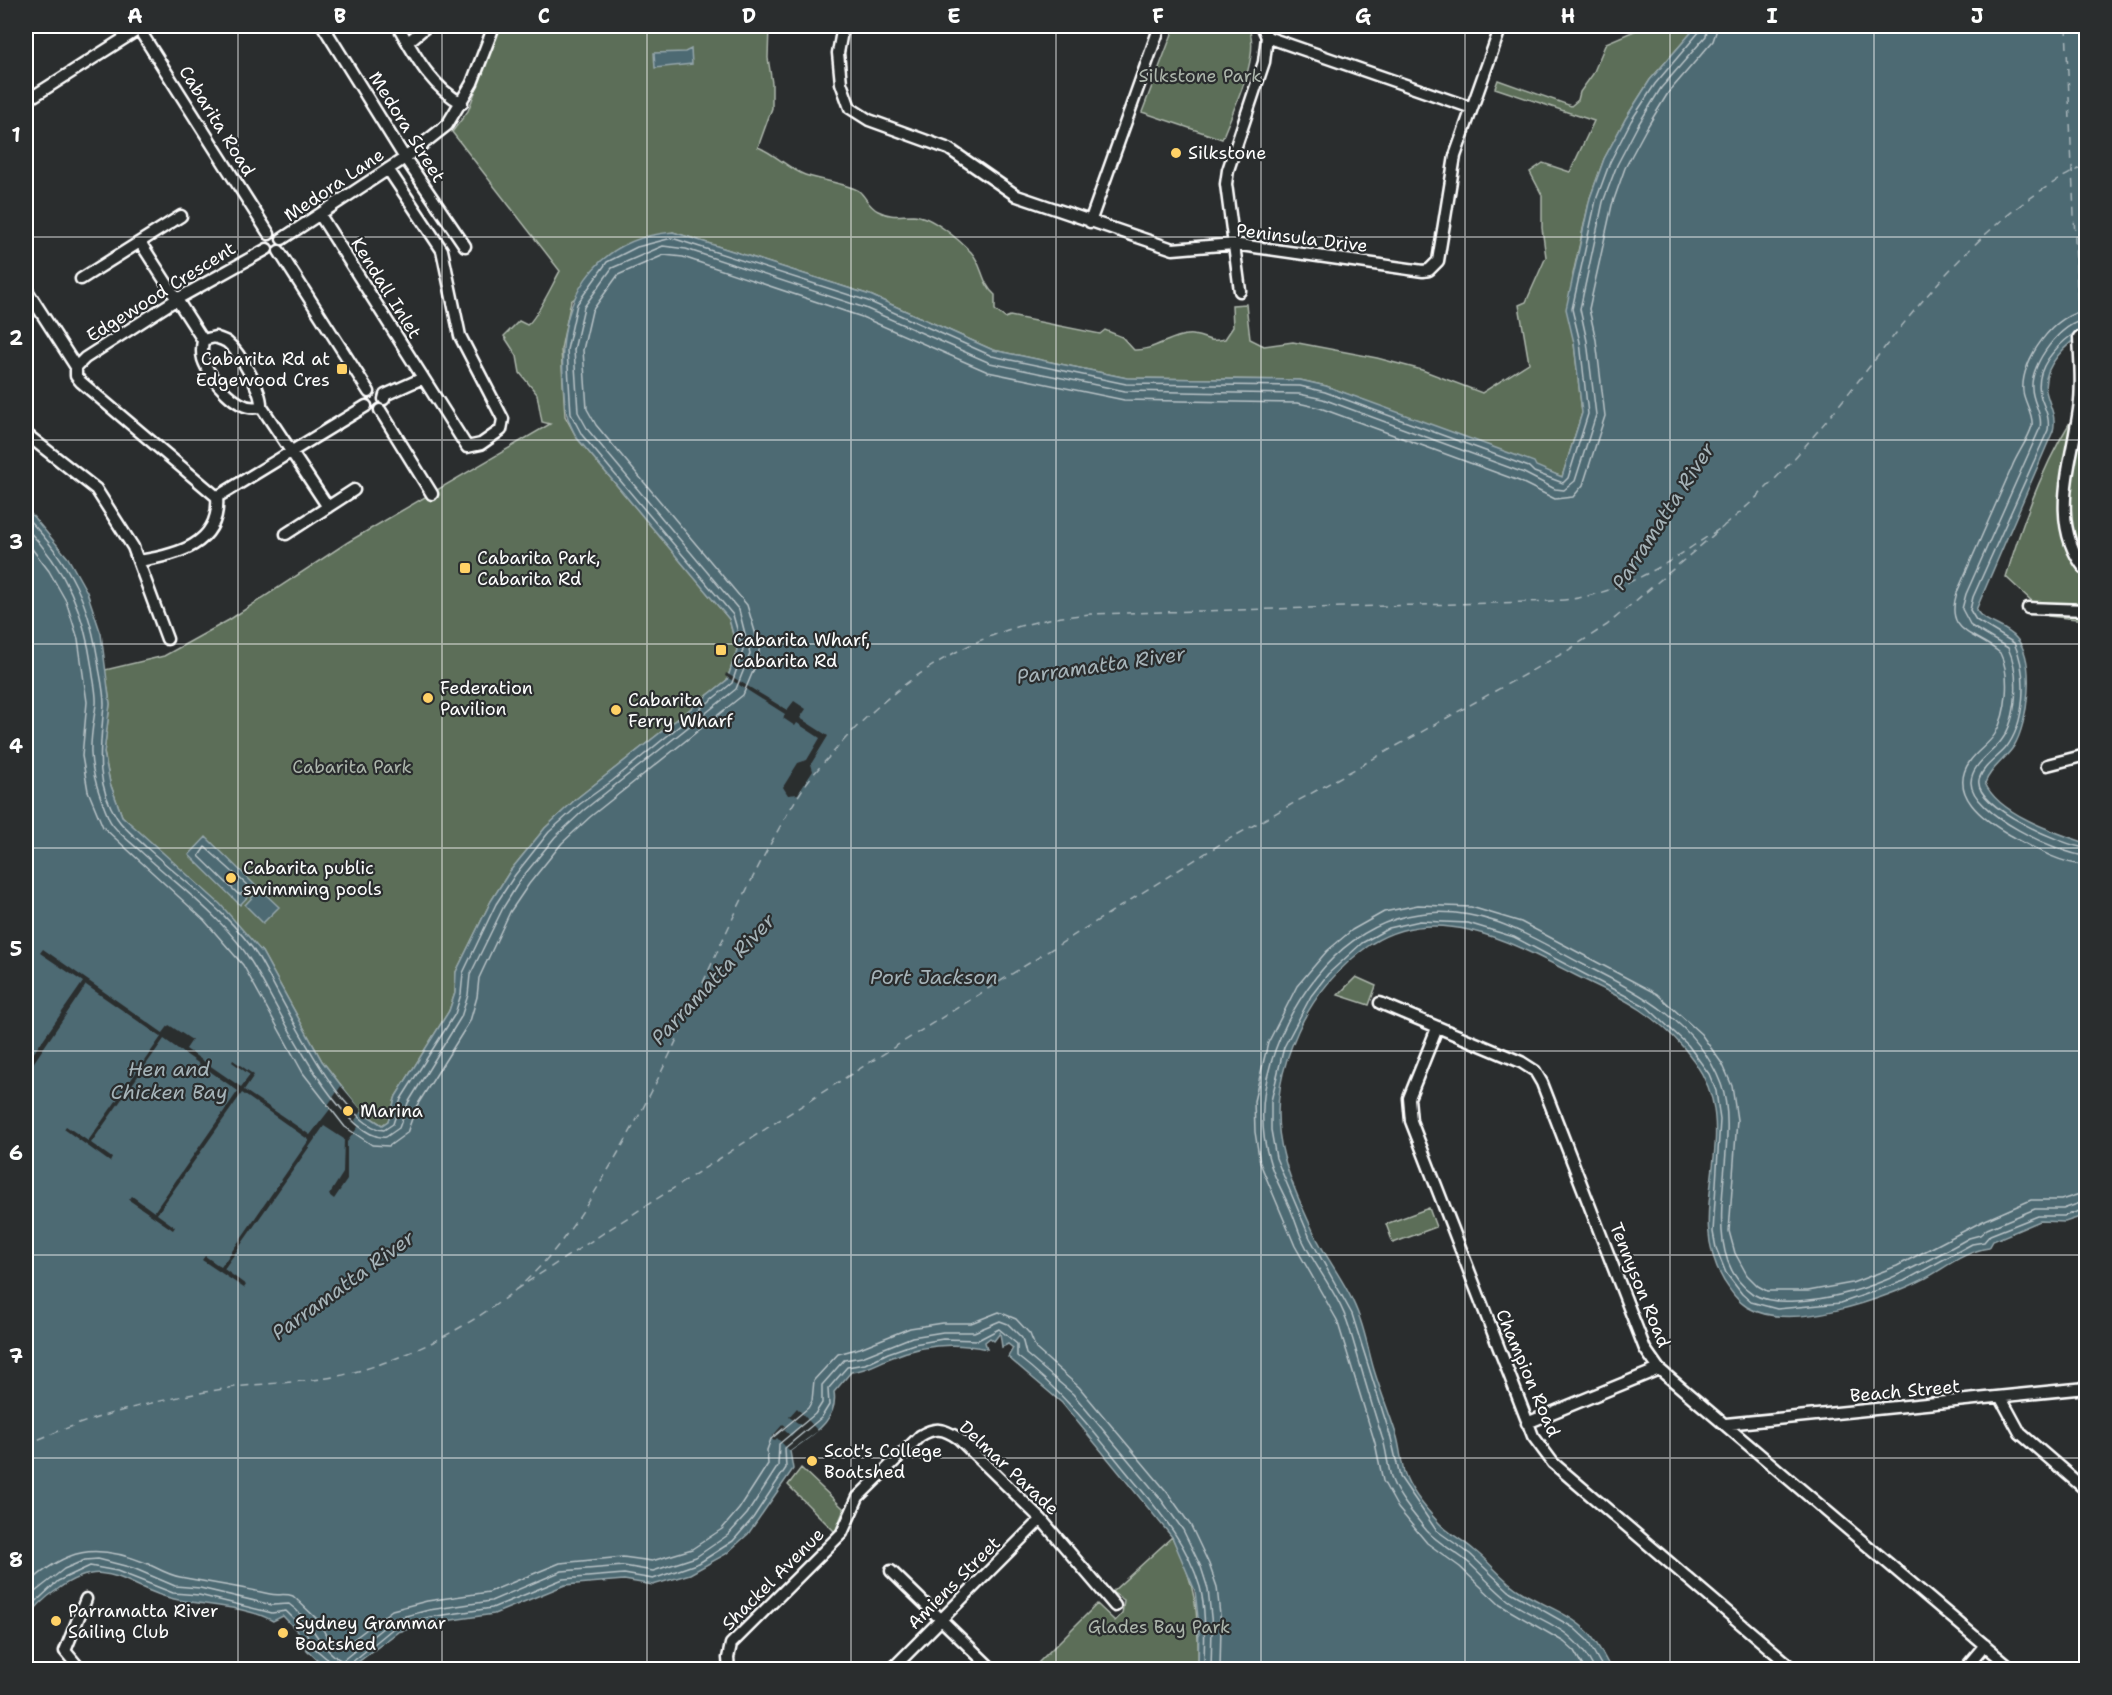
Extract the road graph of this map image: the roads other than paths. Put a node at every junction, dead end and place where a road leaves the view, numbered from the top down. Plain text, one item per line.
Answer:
1 (323, 26) edge
2 (398, 26) edge
3 (427, 26) edge
4 (494, 26) edge
5 (843, 26) edge
6 (1160, 26) edge
7 (1262, 26) edge
8 (1502, 26) edge
9 (138, 27) edge
10 (1267, 37) junction
11 (408, 42) junction
12 (26, 101) edge
13 (462, 104) junction
14 (1472, 108) junction
15 (405, 158) junction
16 (388, 169) junction
17 (320, 215) junction
18 (181, 216) dead end
19 (1090, 222) junction
20 (269, 234) junction
21 (282, 239) junction
22 (140, 242) junction
23 (1233, 244) junction
24 (465, 246) dead end
25 (267, 249) junction
26 (279, 251) junction
27 (81, 279) dead end
28 (26, 289) edge
29 (1240, 291) dead end
30 (177, 299) junction
31 (30, 305) edge
32 (2079, 337) dead end
33 (202, 340) junction
34 (76, 368) junction
35 (423, 378) junction
36 (369, 392) junction
37 (382, 405) junction
38 (261, 406) junction
39 (366, 406) junction
40 (26, 434) edge
41 (291, 453) junction
42 (354, 490) dead end
43 (432, 494) dead end
44 (217, 497) junction
45 (328, 507) junction
46 (286, 534) dead end
47 (139, 561) junction
48 (2086, 570) edge
49 (2028, 608) dead end
50 (2086, 610) edge
51 (166, 639) dead end
52 (2086, 755) edge
53 (2047, 765) dead end
54 (1380, 1003) dead end
55 (1437, 1028) junction
56 (1659, 1369) junction
57 (2086, 1388) edge
58 (2001, 1398) junction
59 (1527, 1423) junction
60 (1726, 1424) junction
61 (2086, 1490) edge
62 (848, 1516) joint
63 (1041, 1519) junction
64 (891, 1571) dead end
65 (86, 1599) dead end
66 (1115, 1606) dead end
67 (941, 1619) junction
68 (1985, 1645) junction
69 (728, 1668) edge
70 (122, 1670) edge
71 (891, 1670) edge
72 (993, 1670) edge
73 (1795, 1670) edge
74 (1964, 1670) edge
75 (2014, 1670) edge

1 - 15 street, Medora Street
2 - 11 street
3 - 11 street
4 - 13 street, Medora Lane
5 - 19 street, Peninsula Drive
6 - 19 street
7 - 10 street
8 - 14 street, Peninsula Drive
9 - 12 street
9 - 20 street, Cabarita Road
10 - 14 street
10 - 23 street
11 - 13 street
13 - 15 street, Medora Lane
14 - 23 street, Peninsula Drive
15 - 16 street, Medora Lane
15 - 24 street, Medora Street
16 - 17 street, Medora Lane
16 - 35 street, Kendall Inlet
17 - 21 street, Medora Lane
17 - 35 street, Kendall Inlet
18 - 22 street
19 - 23 street, Peninsula Drive
20 - 21 street
20 - 25 street
21 - 26 street
22 - 27 street
22 - 30 street
23 - 29 street
25 - 26 street
25 - 30 street, Edgewood Crescent
26 - 36 street
28 - 31 street, Edgewood Crescent
30 - 33 street
30 - 34 street, Edgewood Crescent
31 - 34 street, Edgewood Crescent
32 - 48 street
33 - 38 street
33 - 38 street
34 - 44 street, Edgewood Crescent
35 - 37 street
36 - 37 street
36 - 39 street
37 - 39 street
37 - 43 street
38 - 41 street
39 - 41 street
40 - 47 street
41 - 44 street
41 - 45 street
42 - 45 street
44 - 47 street
45 - 46 street
47 - 51 street
49 - 50 street
52 - 53 street
54 - 55 street, Tennyson Road
55 - 56 street, Tennyson Road
55 - 59 street, Champion Road
56 - 59 street
56 - 60 street, Tennyson Road
57 - 58 street, Beach Street
58 - 60 street, Beach Street
58 - 61 street
59 - 73 street, Champion Road
60 - 68 street, Tennyson Road
62 - 63 street, Delmar Parade
62 - 69 street, Shackel Avenue
63 - 66 street, Delmar Parade
63 - 67 street, Amiens Street
64 - 67 street
65 - 70 street
67 - 71 street, Amiens Street
67 - 72 street
68 - 74 street
68 - 75 street, Tennyson Road

